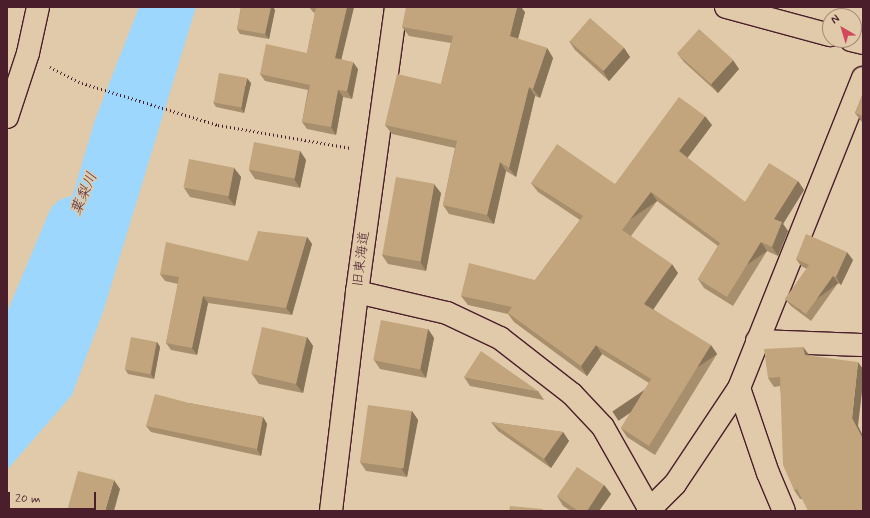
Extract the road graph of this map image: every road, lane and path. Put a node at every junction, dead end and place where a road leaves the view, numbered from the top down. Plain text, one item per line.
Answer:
1 (38, 7) edge
2 (396, 7) edge
3 (736, 8) edge
4 (822, 33) edge
5 (28, 53) junction
6 (863, 78) edge
7 (12, 92) edge
8 (7, 117) edge
9 (375, 154) junction
10 (357, 292) junction
11 (757, 341) junction
12 (863, 345) edge
13 (739, 388) junction
14 (649, 510) edge
15 (331, 511) edge
16 (784, 511) edge

1 - 5 street
2 - 9 street, 旧東海道
3 - 4 street
5 - 7 street
5 - 9 path
6 - 11 street
7 - 8 street
9 - 10 street, 旧東海道
10 - 14 street
10 - 15 street, 旧東海道
11 - 12 street
11 - 13 street
13 - 14 street
13 - 16 street

